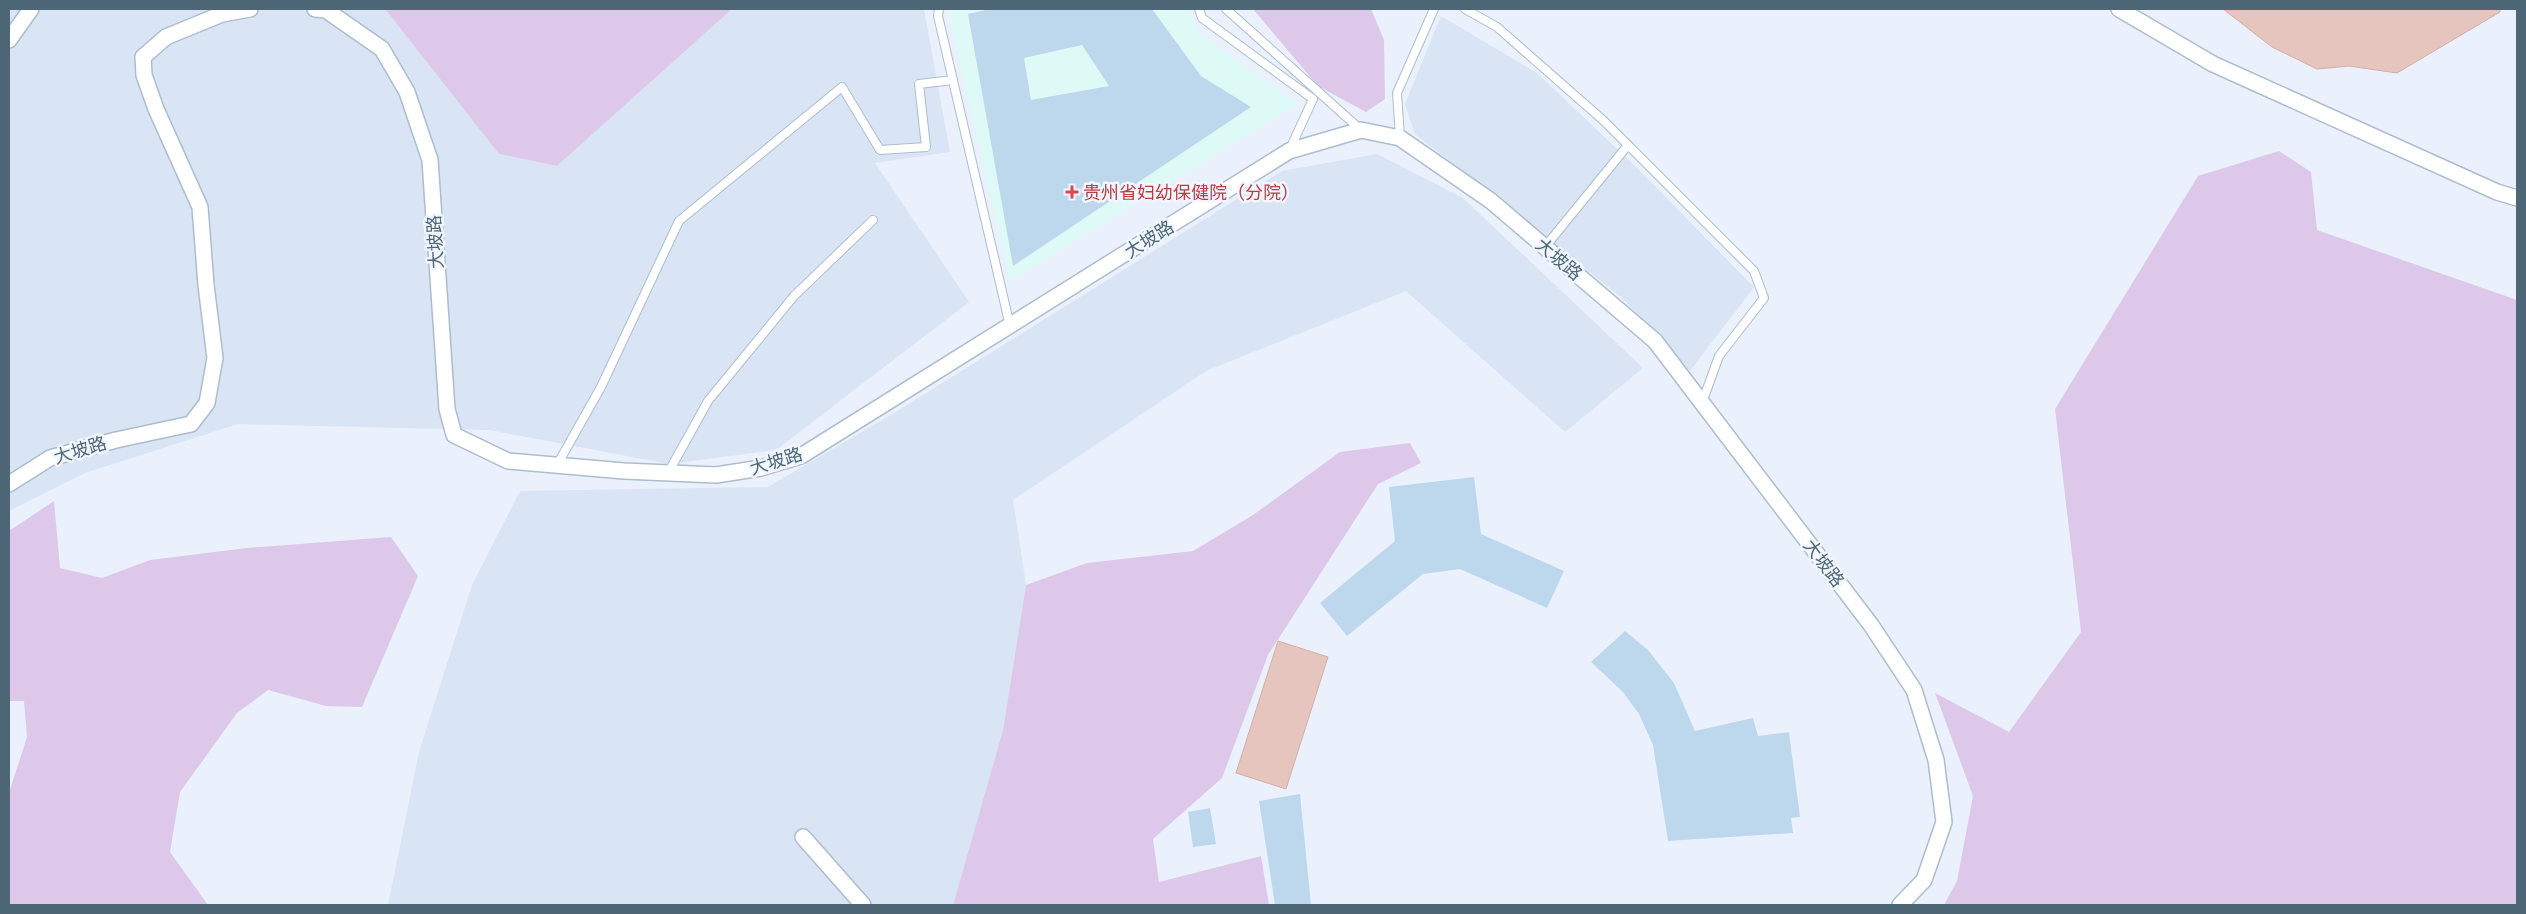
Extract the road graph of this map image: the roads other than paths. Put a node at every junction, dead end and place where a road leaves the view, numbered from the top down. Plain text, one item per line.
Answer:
1 (31, 9) edge
2 (250, 9) edge
3 (315, 9) edge
4 (939, 9) edge
5 (1199, 9) edge
6 (1226, 9) edge
7 (1434, 9) edge
8 (1464, 9) edge
9 (2119, 9) edge
10 (9, 40) edge
11 (952, 80) junction
12 (1361, 130) junction
13 (1400, 138) junction
14 (1628, 145) junction
15 (1289, 151) junction
16 (2517, 198) edge
17 (873, 220) dead end
18 (1545, 247) junction
19 (1010, 326) junction
20 (1702, 404) junction
21 (557, 465) junction
22 (668, 473) junction
23 (9, 484) edge
24 (803, 836) dead end
25 (863, 905) edge
26 (1900, 905) edge

1 - 10 street
2 - 23 street, 大坡路
3 - 21 street, 大坡路
4 - 11 lane
5 - 15 lane
6 - 12 lane
7 - 13 lane
8 - 14 lane
9 - 16 street
11 - 19 lane
11 - 21 lane
12 - 13 street, 大坡路
12 - 15 street, 大坡路
13 - 18 street, 大坡路
14 - 18 lane
14 - 20 lane
15 - 19 street, 大坡路
17 - 22 lane
18 - 20 street, 大坡路
19 - 22 street, 大坡路
20 - 26 street, 大坡路
21 - 22 street, 大坡路
24 - 25 street

